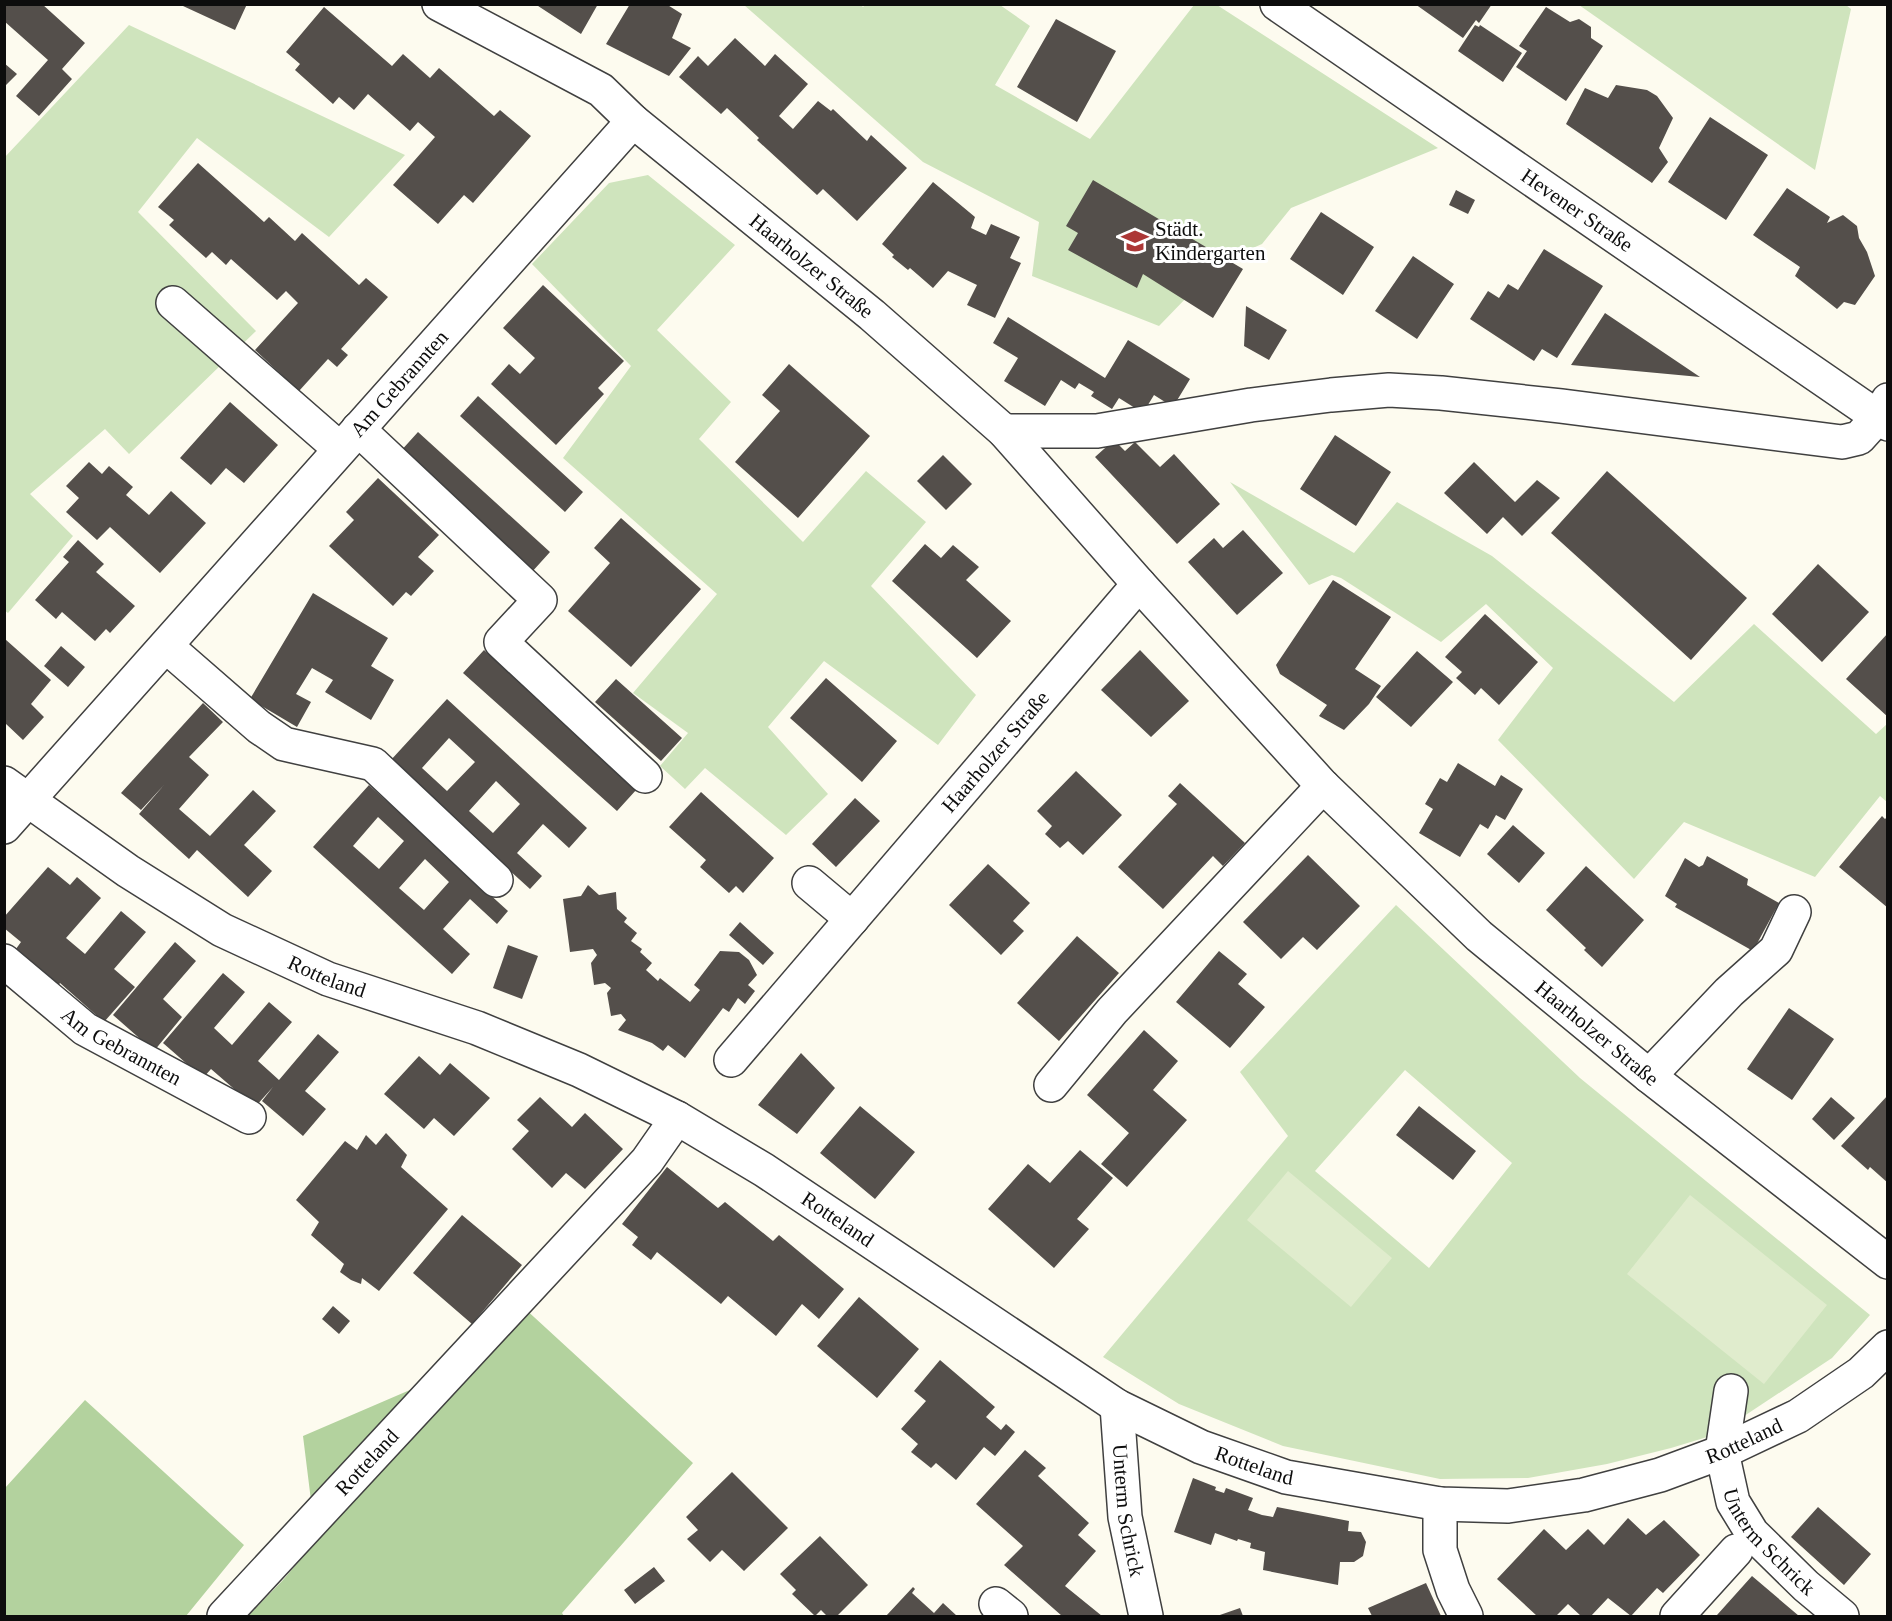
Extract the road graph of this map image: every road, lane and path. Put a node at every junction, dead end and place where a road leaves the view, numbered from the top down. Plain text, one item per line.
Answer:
1 (439, 4) edge
2 (1277, 4) edge
3 (633, 121) junction
4 (173, 303) dead end
5 (1884, 413) edge
6 (1004, 431) junction
7 (349, 439) junction
8 (1139, 584) junction
9 (166, 646) junction
10 (645, 776) dead end
11 (1323, 786) junction
12 (16, 792) edge
13 (4, 827) edge
14 (496, 880) dead end
15 (809, 883) dead end
16 (1794, 912) dead end
17 (852, 919) junction
18 (4, 961) edge
19 (731, 1060) dead end
20 (1649, 1076) junction
21 (1051, 1084) dead end
22 (249, 1117) dead end
23 (677, 1118) junction
24 (1887, 1262) edge
25 (1887, 1347) edge
26 (1731, 1391) dead end
27 (1117, 1406) junction
28 (1722, 1452) junction
29 (1440, 1504) junction
30 (1736, 1551) dead end
31 (1146, 1616) edge
32 (224, 1617) edge
33 (1466, 1617) edge
34 (1677, 1617) edge
35 (1842, 1617) edge

1 - 3 street, Haarholzer Straße
2 - 5 street, Hevener Straße
3 - 6 street, Haarholzer Straße
3 - 7 street, Am Gebrannten
4 - 7 street
5 - 6 street, Hevener Straße
6 - 8 street, Haarholzer Straße
7 - 9 street, Am Gebrannten
7 - 10 street
8 - 11 street, Haarholzer Straße
8 - 17 street, Haarholzer Straße
9 - 12 street, Am Gebrannten
9 - 14 street
11 - 20 street, Haarholzer Straße
11 - 21 street
12 - 13 street, Am Gebrannten
12 - 23 street, Rotteland
15 - 17 street
16 - 20 street
17 - 19 street, Haarholzer Straße
18 - 22 street, Am Gebrannten
20 - 24 street, Haarholzer Straße
23 - 27 street, Rotteland
23 - 32 street, Rotteland
25 - 28 street, Rotteland
26 - 28 street
27 - 29 street, Rotteland
27 - 31 street, Unterm Schrick
28 - 29 street, Rotteland
28 - 35 street, Unterm Schrick
29 - 33 street
30 - 34 street, Unterm Schrick

